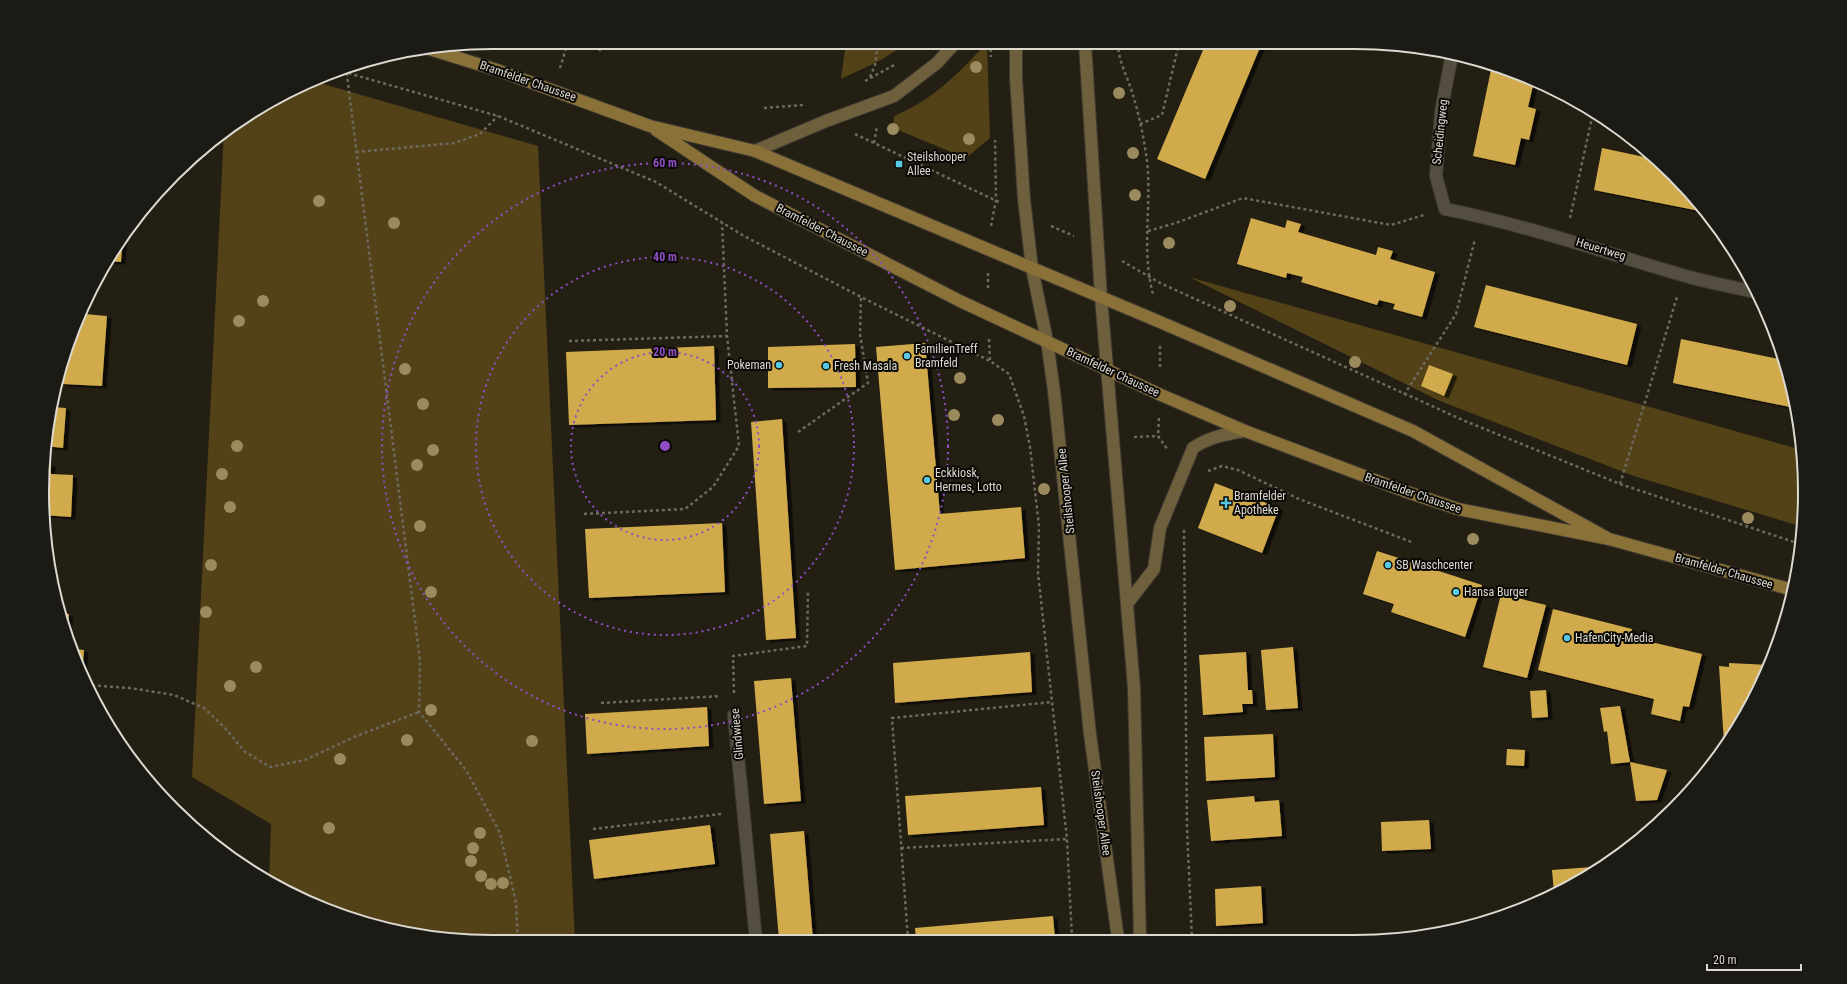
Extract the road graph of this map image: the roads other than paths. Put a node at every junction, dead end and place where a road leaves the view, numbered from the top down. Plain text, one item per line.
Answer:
1 (950, 49) edge
2 (1016, 49) edge
3 (1086, 49) edge
4 (440, 52) edge
5 (1451, 60) edge
6 (650, 126) junction
7 (755, 151) junction
8 (1445, 209) joint
9 (1032, 268) junction
10 (1749, 290) edge
11 (1101, 297) junction
12 (1047, 341) junction
13 (1107, 370) junction
14 (1245, 431) junction
15 (1608, 539) junction
16 (1787, 588) edge
17 (1127, 604) junction
18 (734, 715) road end
19 (756, 935) edge
20 (1117, 935) edge
21 (1140, 935) edge

1 - 7 main road
2 - 9 main road, Steilshooper Allee
3 - 11 main road
4 - 6 main road, Bramfelder Chaussee
5 - 8 street, Scheidingweg
6 - 7 main road, Bramfelder Chaussee
6 - 12 main road, Bramfelder Chaussee
7 - 9 main road, Bramfelder Chaussee
8 - 10 street, Heuertweg
9 - 11 main road, Bramfelder Chaussee
9 - 12 main road, Steilshooper Allee
11 - 13 main road
11 - 15 main road, Bramfelder Chaussee
12 - 13 main road, Bramfelder Chaussee
12 - 20 main road, Steilshooper Allee
13 - 14 main road, Bramfelder Chaussee
13 - 17 main road
14 - 15 main road, Bramfelder Chaussee
14 - 17 main road
15 - 16 main road, Bramfelder Chaussee
17 - 21 main road
18 - 19 street, Glindwiese

